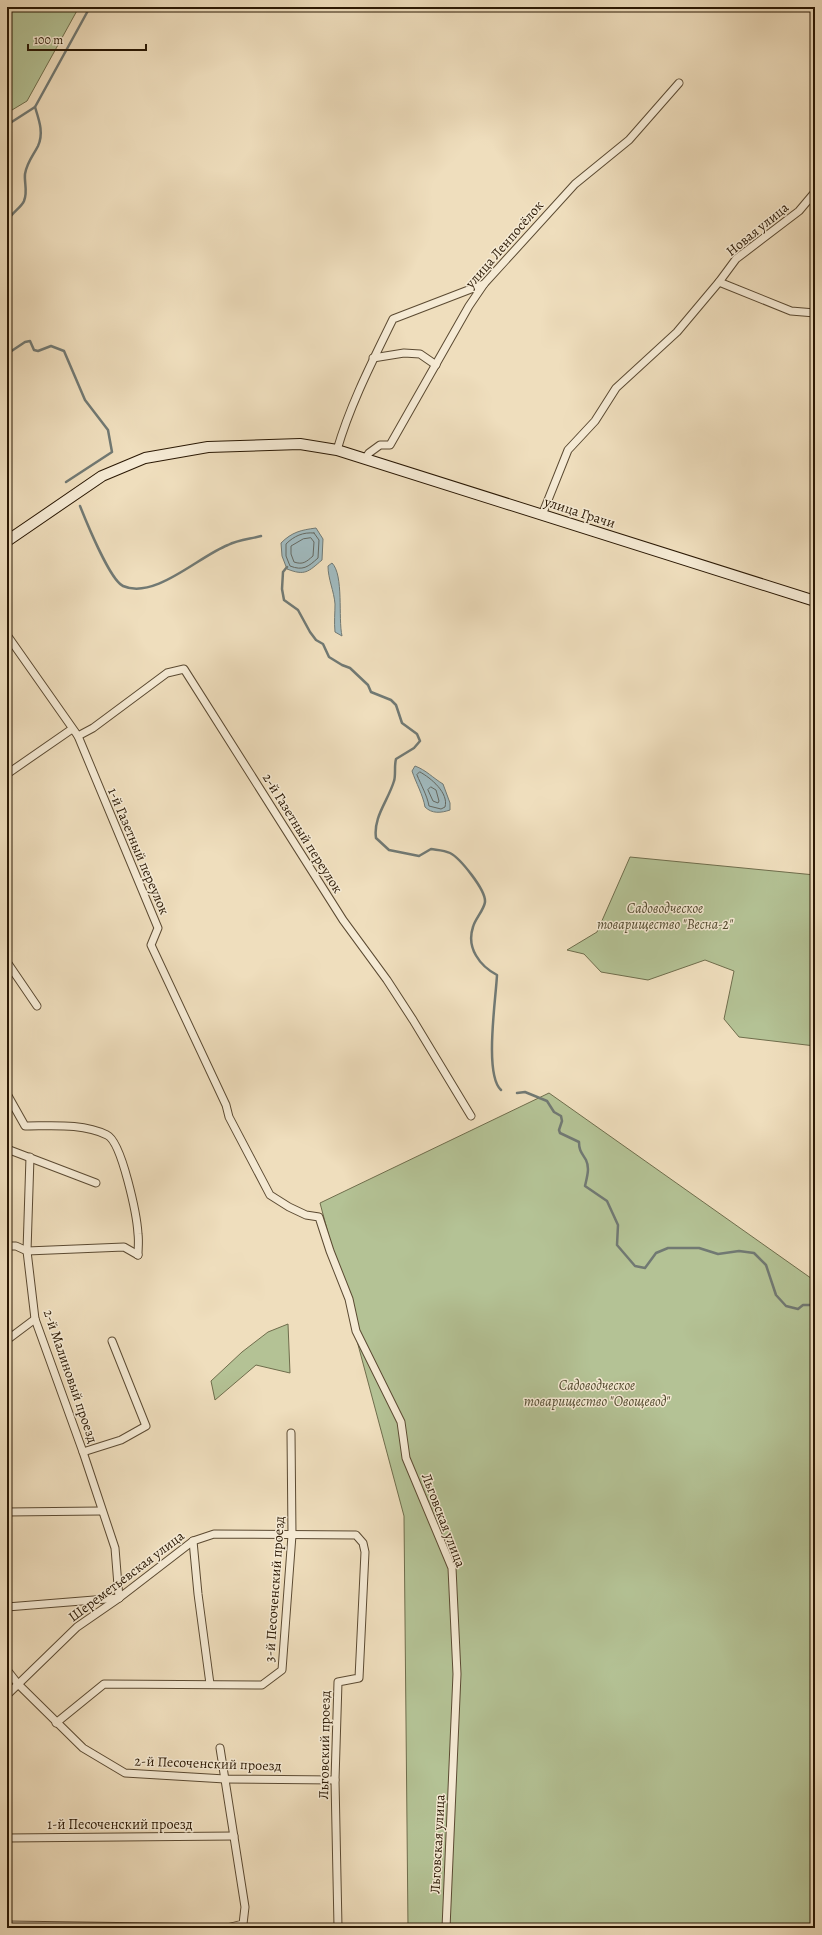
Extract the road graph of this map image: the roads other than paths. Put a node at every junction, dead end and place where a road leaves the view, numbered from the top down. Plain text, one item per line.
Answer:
1 (679, 83) dead end
2 (815, 192) edge
3 (719, 282) junction
4 (484, 284) junction
5 (815, 313) edge
6 (374, 358) junction
7 (436, 365) junction
8 (337, 450) junction
9 (366, 459) junction
10 (542, 515) junction
11 (7, 541) edge
12 (815, 601) edge
13 (7, 635) edge
14 (72, 729) junction
15 (78, 736) junction
16 (7, 774) edge
17 (7, 962) edge
18 (37, 1006) dead end
19 (7, 1094) edge
20 (471, 1116) dead end
21 (7, 1149) edge
22 (30, 1157) junction
23 (96, 1183) dead end
24 (270, 1195) joint
25 (7, 1246) edge
26 (27, 1251) junction
27 (35, 1319) junction
28 (7, 1340) edge
29 (112, 1341) dead end
30 (291, 1433) dead end
31 (83, 1452) junction
32 (101, 1511) junction
33 (7, 1512) edge
34 (292, 1535) junction
35 (356, 1535) joint
36 (193, 1541) junction
37 (119, 1598) junction
38 (7, 1607) edge
39 (7, 1670) edge
40 (18, 1684) junction
41 (210, 1684) junction
42 (7, 1694) edge
43 (56, 1723) junction
44 (220, 1748) dead end
45 (225, 1779) junction
46 (335, 1780) junction
47 (234, 1836) junction
48 (7, 1838) edge
49 (7, 1925) edge
50 (339, 1927) edge
51 (446, 1928) edge

1 - 4 street, улица Ленпосёлок
2 - 3 street, Новая улица
3 - 5 street
3 - 10 street, Новая улица
4 - 6 street
4 - 7 street, улица Ленпосёлок
6 - 7 street
6 - 8 street
7 - 9 street, улица Ленпосёлок
8 - 9 street, улица Грачи
8 - 11 street, улица Грачи
9 - 10 street, улица Грачи
10 - 12 street, улица Грачи
13 - 14 street, 1-й Газетный переулок
14 - 15 street, 1-й Газетный переулок
14 - 16 street
15 - 20 street, 2-й Газетный переулок
15 - 24 street, 1-й Газетный переулок
17 - 18 street
19 - 26 street
21 - 22 street
22 - 23 street
22 - 26 street, 2-й Малиновый проезд
24 - 51 street, Льговская улица
25 - 26 street
26 - 27 street, 2-й Малиновый проезд
27 - 28 street
27 - 31 street, 2-й Малиновый проезд
29 - 31 street
30 - 34 street, 3-й Песоченский проезд
31 - 32 street, 2-й Малиновый проезд
32 - 33 street
32 - 37 street, 2-й Малиновый проезд
34 - 35 street, Шереметьевская улица
34 - 36 street, Шереметьевская улица
34 - 41 street, 3-й Песоченский проезд
35 - 46 street, Льговский проезд
36 - 37 street, Шереметьевская улица
36 - 41 street
37 - 38 street
37 - 40 street, Шереметьевская улица
39 - 40 street, 2-й Песоченский проезд
40 - 42 street, Шереметьевская улица
40 - 43 street, 2-й Песоченский проезд
41 - 43 street, 3-й Песоченский проезд
43 - 45 street, 2-й Песоченский проезд
44 - 45 street
45 - 46 street, 2-й Песоченский проезд
45 - 47 street
46 - 50 street, Льговский проезд
47 - 48 street, 1-й Песоченский проезд
47 - 49 street

